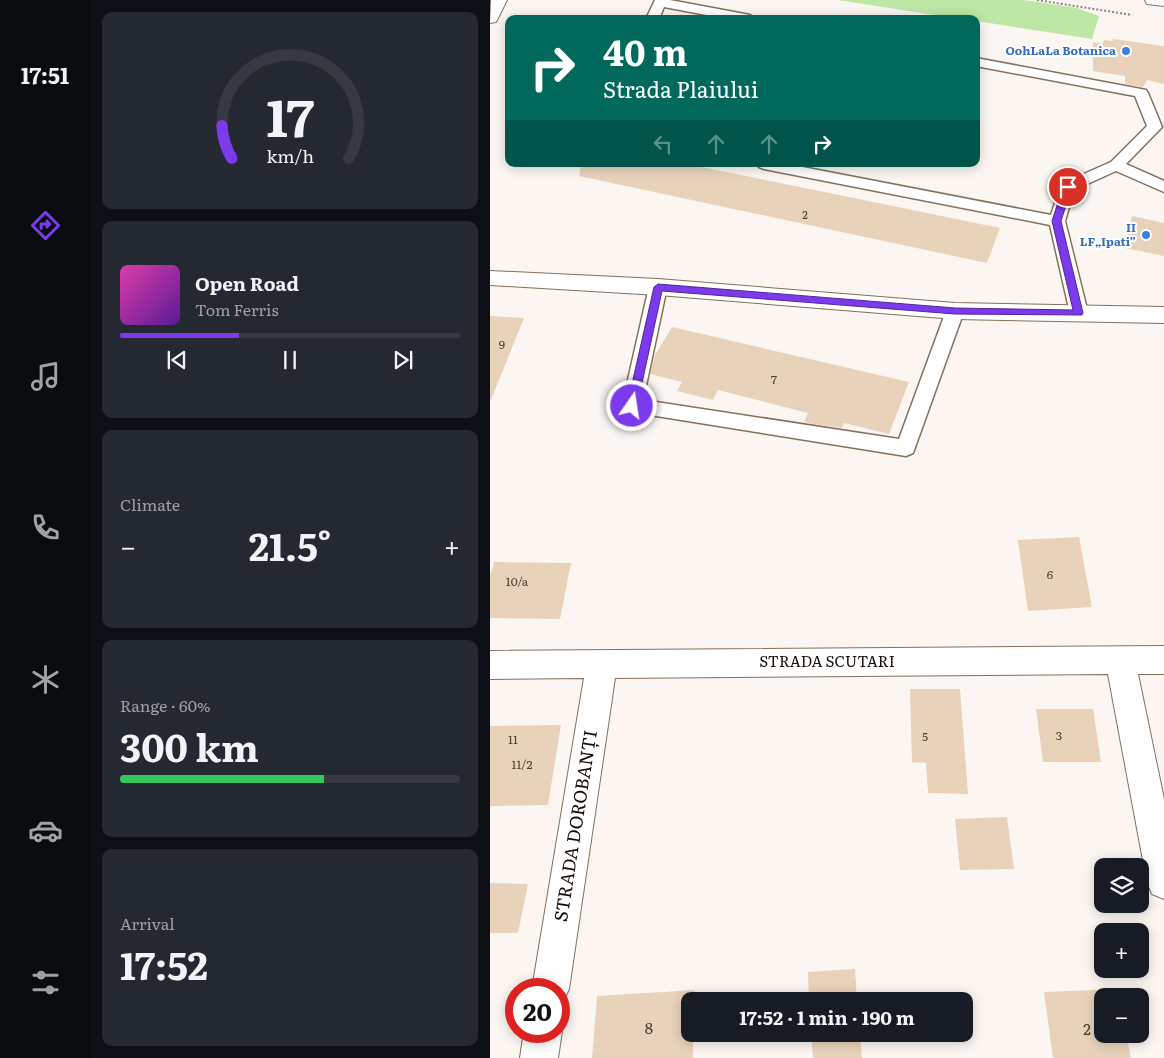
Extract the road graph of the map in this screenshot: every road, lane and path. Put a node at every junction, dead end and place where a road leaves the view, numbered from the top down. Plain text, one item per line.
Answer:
1 (1036, 0) edge
2 (1153, 0) edge
3 (661, 1) edge
4 (1164, 1) edge
5 (654, 15) edge
6 (730, 15) edge
7 (1135, 16) dead end
8 (980, 63) edge
9 (1116, 165) junction
10 (779, 167) edge
11 (1164, 187) edge
12 (1056, 221) junction
13 (490, 278) edge
14 (658, 287) junction
15 (955, 311) junction
16 (1079, 313) junction
17 (1164, 315) edge
18 (1120, 660) junction
19 (1164, 660) edge
20 (602, 664) junction
21 (490, 665) edge
22 (1164, 882) edge
23 (552, 978) edge
24 (541, 1043) edge
25 (539, 1058) edge

1 - 7 path
2 - 4 street
3 - 5 lane
3 - 6 lane
8 - 9 lane
9 - 11 lane
9 - 12 lane
10 - 12 lane
12 - 16 lane
13 - 14 street
14 - 15 street
14 - 15 lane
15 - 16 street
16 - 17 street
18 - 19 street, STRADA SCUTARI
18 - 20 street, STRADA SCUTARI
18 - 22 street
20 - 21 street, STRADA SCUTARI
20 - 23 street, STRADA DOROBANȚI
24 - 25 street

